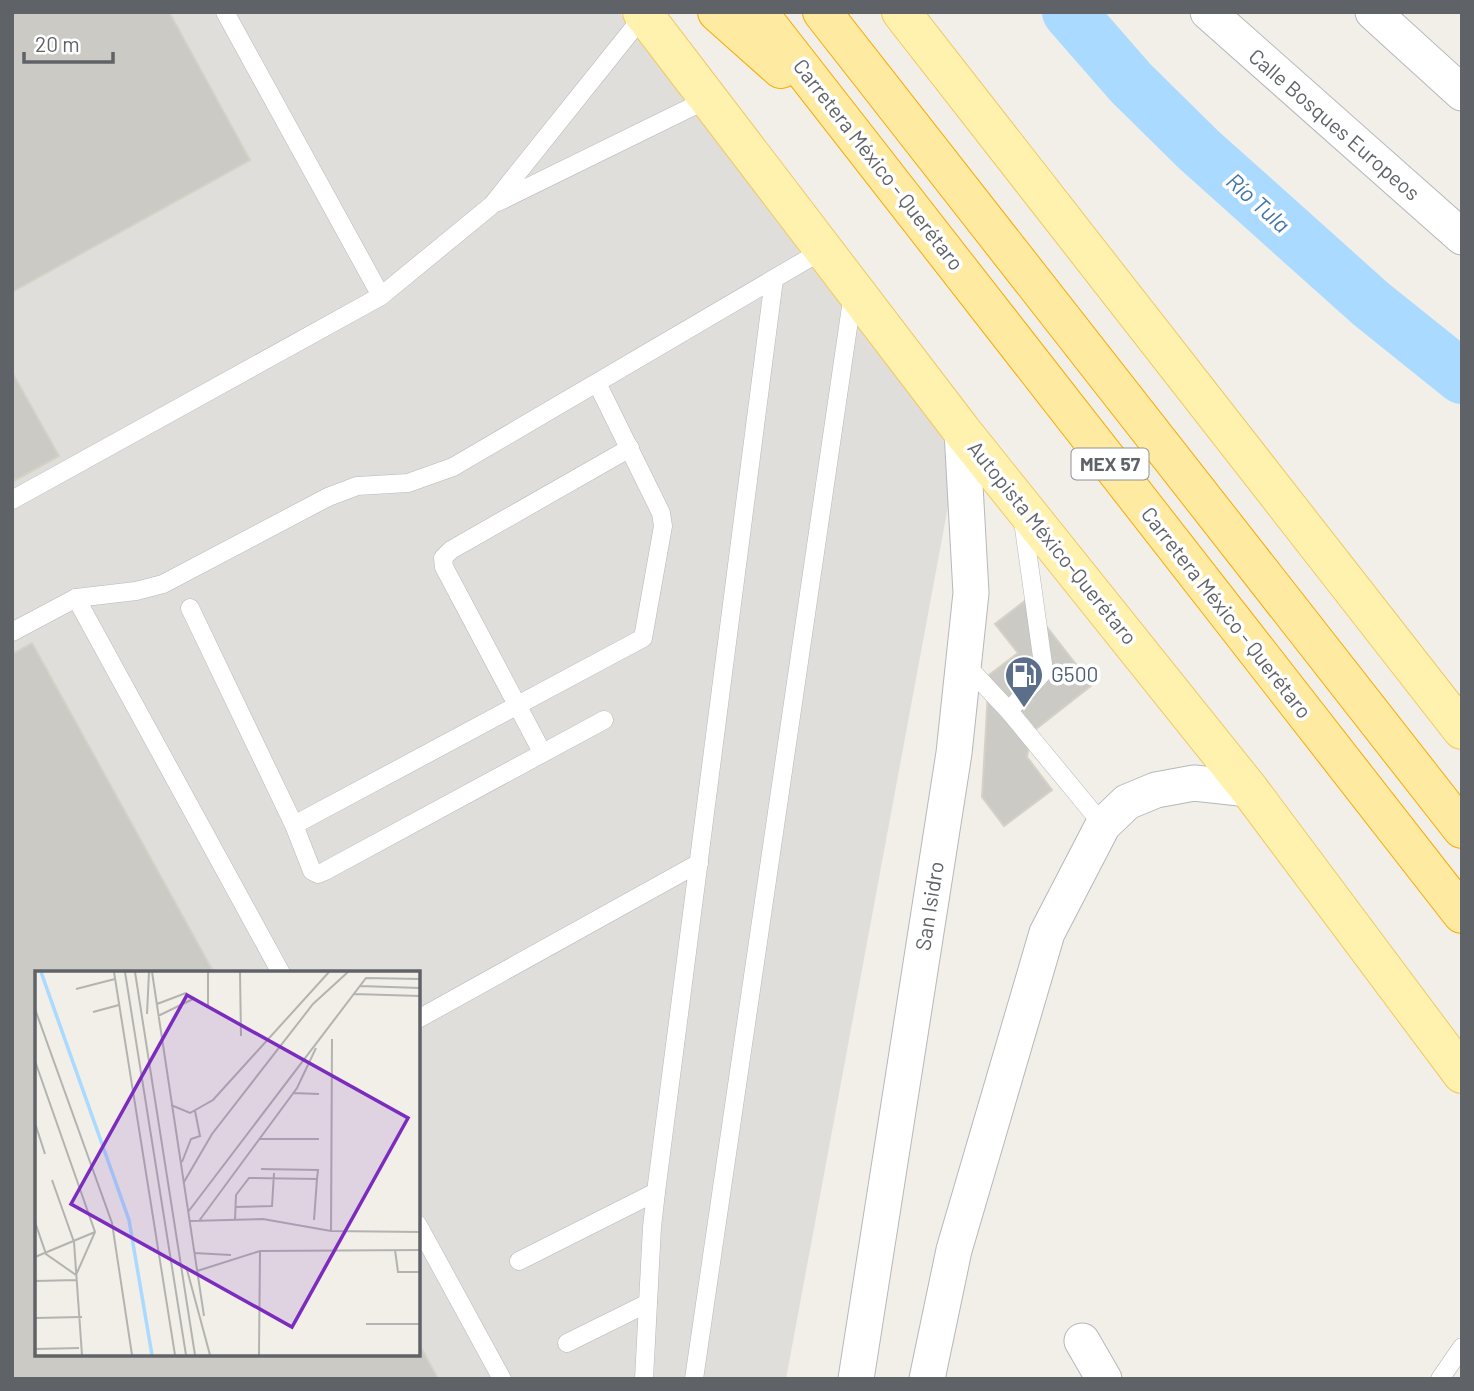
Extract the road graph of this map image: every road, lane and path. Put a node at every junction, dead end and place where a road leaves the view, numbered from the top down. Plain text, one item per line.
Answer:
1 (225, 12) edge
2 (717, 12) edge
3 (758, 12) edge
4 (822, 12) edge
5 (901, 12) edge
6 (1208, 12) edge
7 (1373, 12) edge
8 (643, 14) edge
9 (1462, 93) edge
10 (708, 99) junction
11 (842, 119) junction
12 (492, 205) junction
13 (1462, 237) edge
14 (823, 250) junction
15 (774, 279) junction
16 (853, 290) junction
17 (381, 296) junction
18 (597, 383) junction
19 (962, 431) junction
20 (630, 447) junction
21 (12, 500) edge
22 (1021, 504) junction
23 (76, 598) junction
24 (190, 608) dead end
25 (12, 632) edge
26 (964, 663) junction
27 (516, 708) junction
28 (1009, 711) junction
29 (604, 720) dead end
30 (1462, 730) edge
31 (541, 752) junction
32 (1249, 789) junction
33 (294, 825) junction
34 (1104, 825) junction
35 (1462, 829) edge
36 (699, 863) junction
37 (1462, 914) edge
38 (280, 971) edge
39 (420, 1018) edge
40 (1462, 1074) edge
41 (656, 1192) junction
42 (420, 1229) edge
43 (519, 1261) dead end
44 (648, 1303) junction
45 (1082, 1341) dead end
46 (567, 1343) dead end
47 (1462, 1347) edge
48 (502, 1379) edge
49 (644, 1379) edge
50 (694, 1379) edge
51 (856, 1379) edge
52 (927, 1379) edge
53 (1104, 1379) edge
54 (1440, 1379) edge

1 - 17 lane
2 - 11 highway
3 - 11 highway, Carretera México - Querétaro / MEX 57
4 - 35 highway, MEX 57
5 - 30 main road
6 - 13 street, Calle Bosques Europeos
7 - 9 street
8 - 10 main road, Autopista México-Querétaro
8 - 12 lane
10 - 12 lane
10 - 14 main road, Autopista México-Querétaro
11 - 37 highway, Carretera México - Querétaro / MEX 57
12 - 17 lane
14 - 15 lane
14 - 16 main road, Autopista México-Querétaro
15 - 18 lane
15 - 36 lane
16 - 19 main road, Autopista México-Querétaro
16 - 50 lane
17 - 21 lane
18 - 20 lane
18 - 23 lane
19 - 22 main road, Autopista México-Querétaro
19 - 26 street, San Isidro
20 - 27 lane
20 - 27 lane
22 - 28 lane
22 - 32 main road, Autopista México-Querétaro
23 - 25 lane
23 - 38 lane
24 - 33 lane
26 - 28 lane
26 - 51 street, San Isidro
27 - 31 lane
27 - 33 lane
28 - 34 lane
29 - 31 lane
31 - 33 lane
32 - 34 street
32 - 40 main road, Autopista México-Querétaro
34 - 52 street
36 - 39 lane
36 - 41 lane
41 - 43 lane
41 - 44 lane
42 - 48 lane
44 - 46 lane
44 - 49 lane
45 - 53 street
47 - 54 lane

